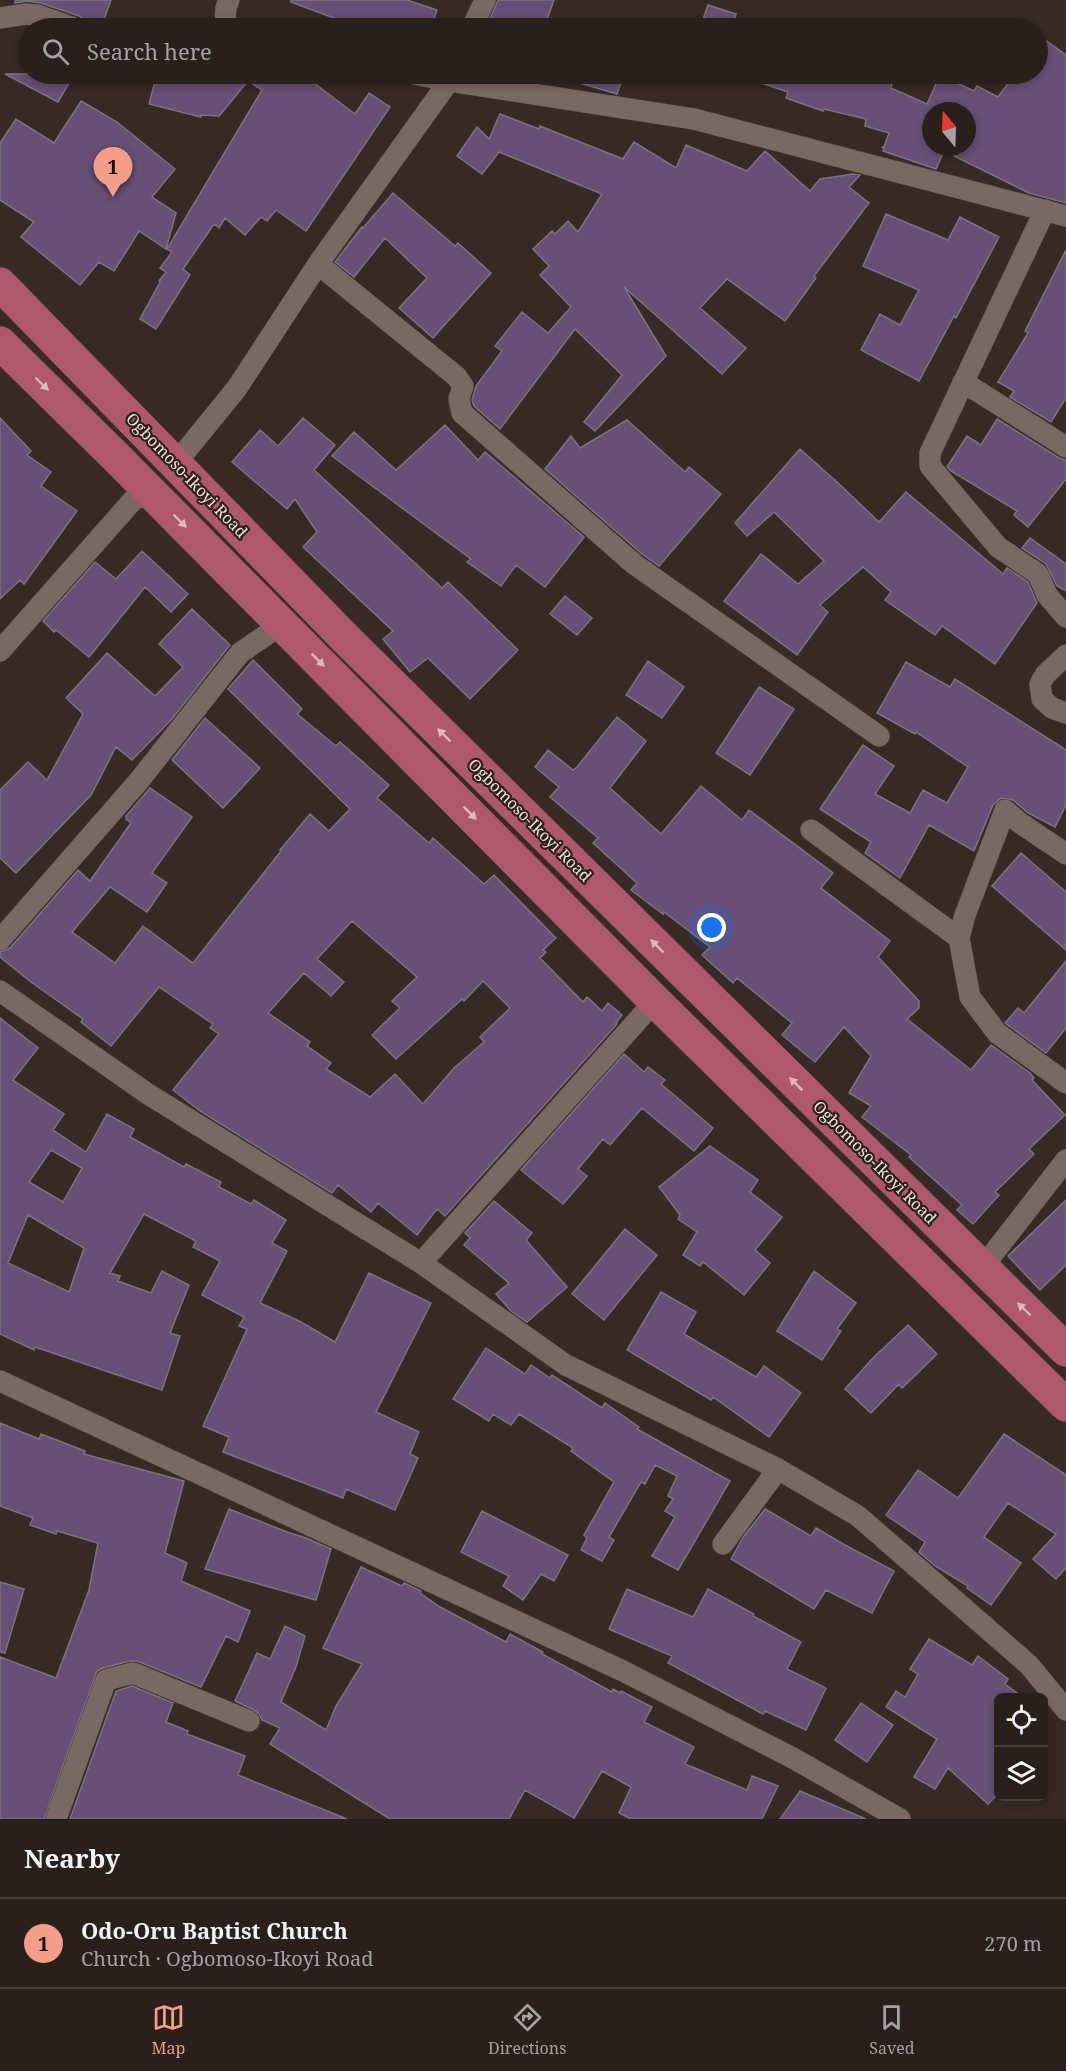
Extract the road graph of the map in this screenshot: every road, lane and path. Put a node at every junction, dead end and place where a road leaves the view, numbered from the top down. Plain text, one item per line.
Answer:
1 (229, 0) edge
2 (485, 0) edge
3 (0, 18) edge
4 (46, 18) edge
5 (225, 18) edge
6 (477, 18) edge
7 (445, 84) edge
8 (491, 84) edge
9 (1045, 210) junction
10 (1066, 216) edge
11 (318, 264) junction
12 (0, 284) edge
13 (0, 343) edge
14 (963, 382) junction
15 (1066, 447) edge
16 (176, 463) junction
17 (153, 494) junction
18 (1066, 617) edge
19 (282, 624) junction
20 (0, 651) edge
21 (1066, 655) edge
22 (1066, 713) edge
23 (879, 736) dead end
24 (811, 830) dead end
25 (1066, 854) edge
26 (959, 938) junction
27 (0, 940) edge
28 (0, 991) edge
29 (655, 1001) junction
30 (1066, 1083) edge
31 (1066, 1160) edge
32 (421, 1263) junction
33 (982, 1268) junction
34 (1066, 1350) edge
35 (0, 1381) edge
36 (1066, 1405) edge
37 (778, 1469) junction
38 (723, 1544) dead end
39 (1066, 1710) edge
40 (249, 1721) dead end
41 (56, 1819) edge
42 (900, 1819) edge

1 - 5 street
2 - 6 street
3 - 4 street
7 - 11 street
8 - 9 street
9 - 10 street
9 - 14 street
11 - 16 street
11 - 23 street
12 - 16 main road, Ogbomoso-Ikoyi Road
13 -> 17 main road
14 - 15 street
14 - 18 street
33 -> 16 main road, Ogbomoso-Ikoyi Road
17 -> 19 main road
17 - 20 street
19 - 27 street
19 -> 29 main road
21 - 22 street
24 - 26 street
25 - 26 street
26 - 30 street
28 - 32 street
29 - 32 street
29 - 36 main road
31 - 33 street
32 - 37 street
34 -> 33 main road, Ogbomoso-Ikoyi Road
35 - 42 street
37 - 38 street
37 - 39 street
40 - 41 street

